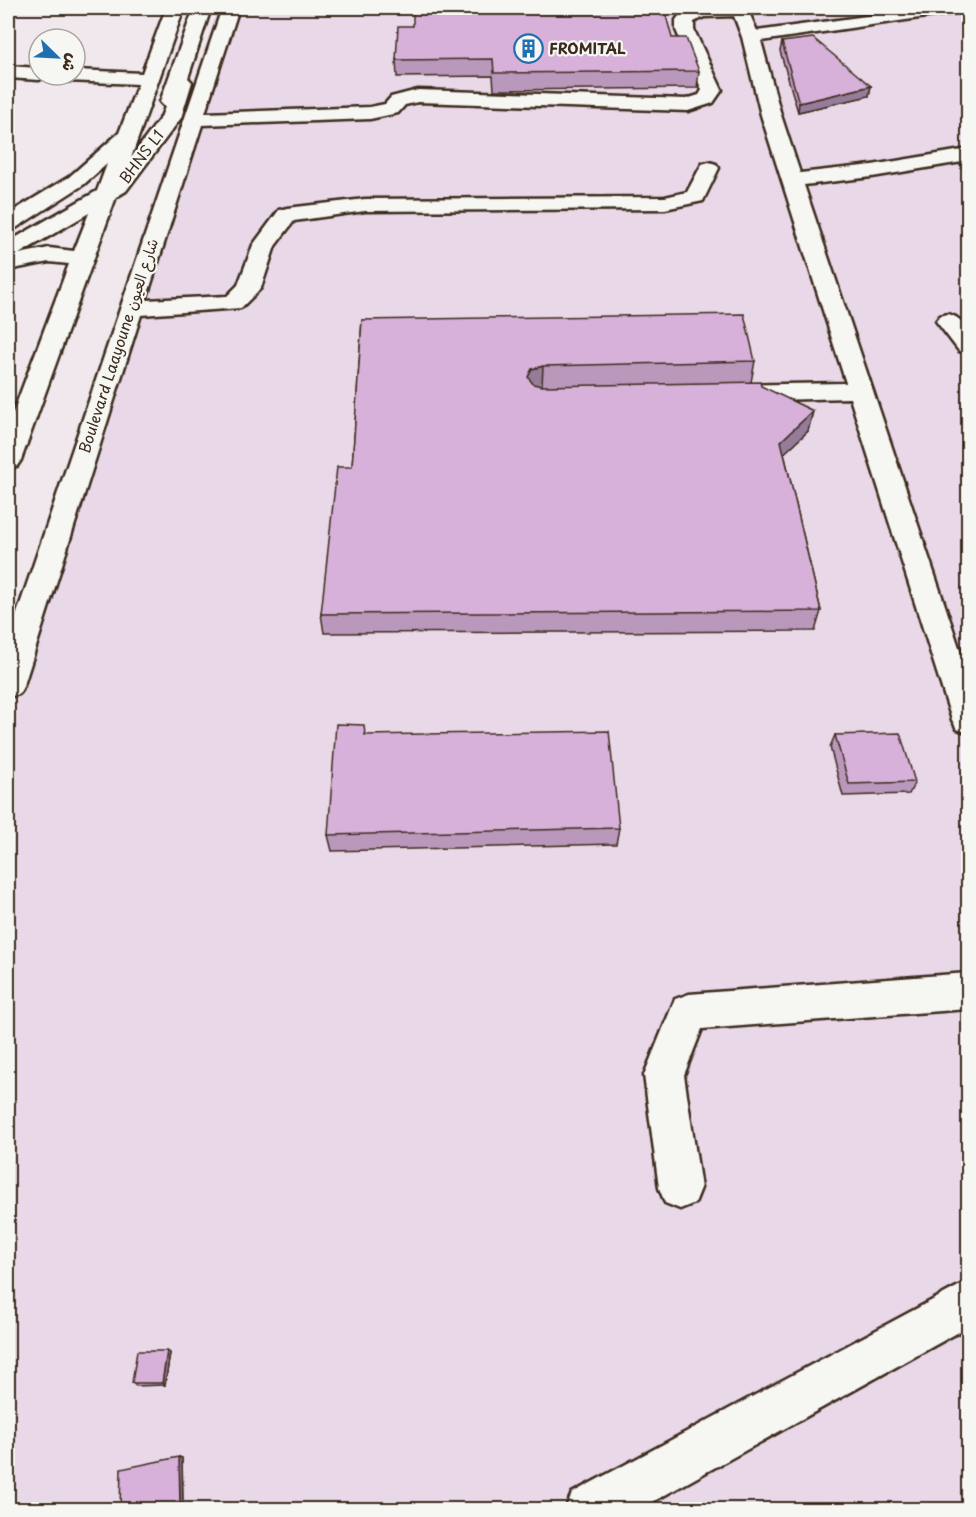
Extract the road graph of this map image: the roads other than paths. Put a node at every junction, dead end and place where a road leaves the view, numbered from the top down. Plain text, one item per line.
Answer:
1 (176, 8) edge
2 (203, 8) edge
3 (209, 8) edge
4 (230, 8) edge
5 (954, 8) edge
6 (740, 9) edge
7 (751, 37) junction
8 (8, 72) edge
9 (27, 73) edge
10 (87, 76) edge
11 (150, 79) junction
12 (193, 119) junction
13 (128, 136) junction
14 (969, 155) edge
15 (709, 168) dead end
16 (117, 172) junction
17 (793, 180) junction
18 (105, 197) junction
19 (8, 222) edge
20 (8, 237) edge
21 (8, 251) edge
22 (81, 259) junction
23 (8, 263) edge
24 (132, 308) junction
25 (948, 321) dead end
26 (969, 346) edge
27 (862, 390) junction
28 (708, 393) edge
29 (8, 460) edge
30 (958, 656) edge
31 (8, 686) edge
32 (969, 720) edge
33 (969, 991) edge
34 (680, 1188) dead end
35 (969, 1303) edge
36 (589, 1509) edge

1 - 11 street
2 - 16 street, BHNS L1
3 - 18 street, BHNS L1
4 - 12 street, Boulevard Laayoune شارع العيون
5 - 7 street
6 - 7 street
6 - 12 street
7 - 17 street
8 - 9 street
10 - 11 street
11 - 13 street
12 - 24 street, Boulevard Laayoune شارع العيون
13 - 16 street
13 - 19 street
14 - 17 street
15 - 24 street
16 - 18 street
16 - 20 street, BHNS L1
17 - 27 street
18 - 21 street, BHNS L1
18 - 22 street
22 - 23 street
22 - 29 street
24 - 31 street, Boulevard Laayoune شارع العيون
25 - 26 street
27 - 28 street
27 - 30 street
30 - 32 street
33 - 34 street
35 - 36 street

